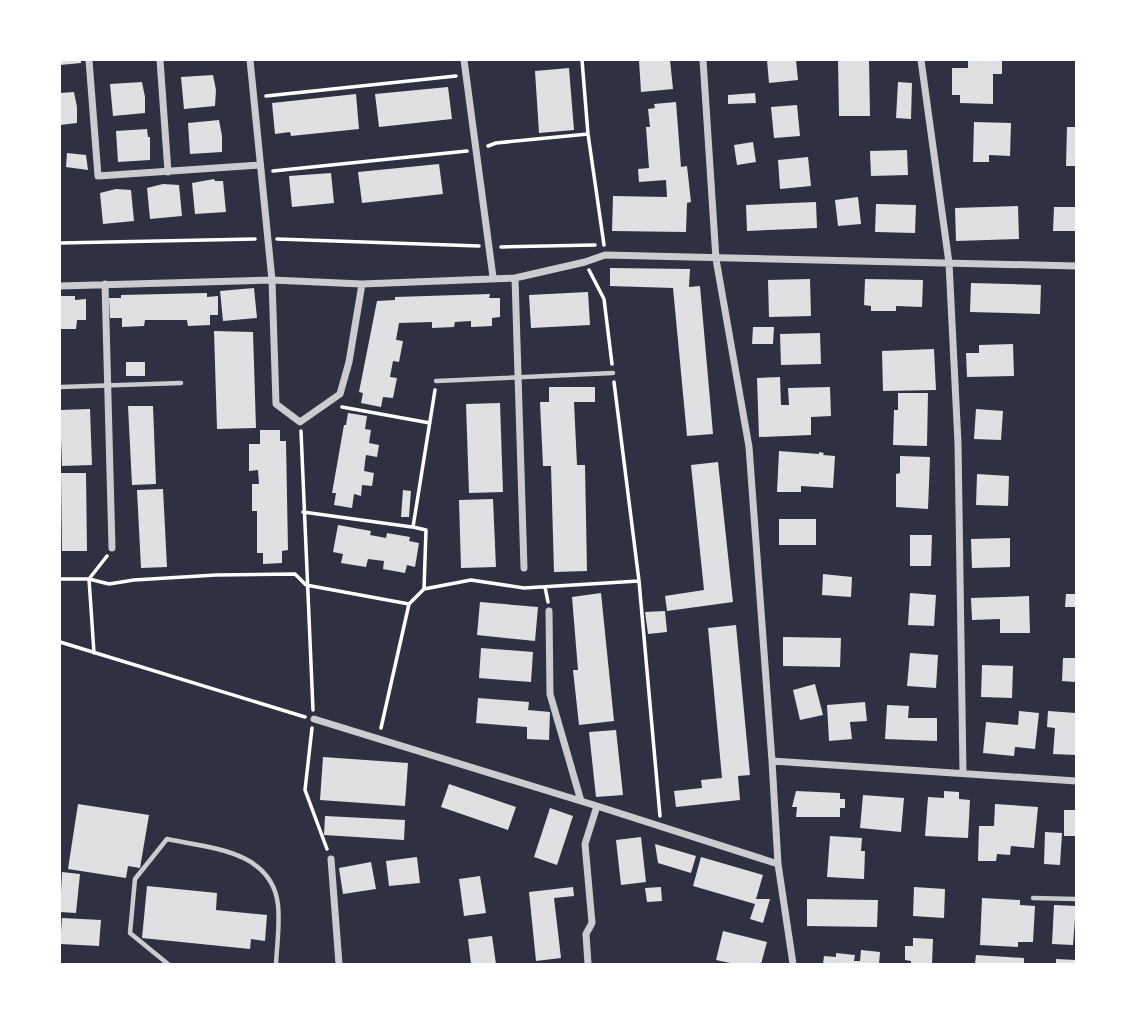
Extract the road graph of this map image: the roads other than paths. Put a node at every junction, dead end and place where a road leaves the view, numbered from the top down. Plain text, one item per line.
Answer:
1 (89, 60) edge
2 (160, 60) edge
3 (250, 60) edge
4 (464, 60) edge
5 (703, 60) edge
6 (921, 60) edge
7 (260, 169) junction
8 (168, 172) junction
9 (716, 258) junction
10 (949, 263) junction
11 (1076, 266) edge
12 (493, 277) junction
13 (515, 278) junction
14 (272, 281) junction
15 (105, 284) junction
16 (362, 284) junction
17 (60, 286) edge
18 (613, 373) road end
19 (518, 379) junction
20 (436, 381) road end
21 (181, 383) dead end
22 (108, 386) junction
23 (60, 387) edge
24 (112, 548) road end
25 (524, 568) dead end
26 (549, 611) dead end
27 (314, 719) road end
28 (772, 761) junction
29 (963, 774) junction
30 (1076, 781) edge
31 (581, 801) junction
32 (597, 806) junction
33 (331, 859) road end
34 (778, 864) junction
35 (1033, 898) dead end
36 (1076, 899) edge
37 (168, 964) edge
38 (276, 964) edge
39 (339, 964) edge
40 (589, 964) edge
41 (793, 964) edge

1 - 8 street
2 - 8 street
3 - 7 street
4 - 12 street
5 - 9 street
6 - 10 street
7 - 8 street
7 - 14 street
9 - 10 street
9 - 13 street
9 - 28 street
10 - 11 street
10 - 29 street
12 - 13 street
12 - 16 street
13 - 19 street
14 - 15 street
14 - 16 street
14 - 16 street
15 - 17 street
15 - 22 street
18 - 19 lane
19 - 20 lane
19 - 25 street
21 - 22 lane
22 - 23 lane
22 - 24 street
26 - 31 street
27 - 31 street
28 - 29 street
28 - 34 street
29 - 30 street
31 - 32 street
32 - 34 street
32 - 40 street
33 - 39 street
34 - 41 street
35 - 36 lane
37 - 38 lane

